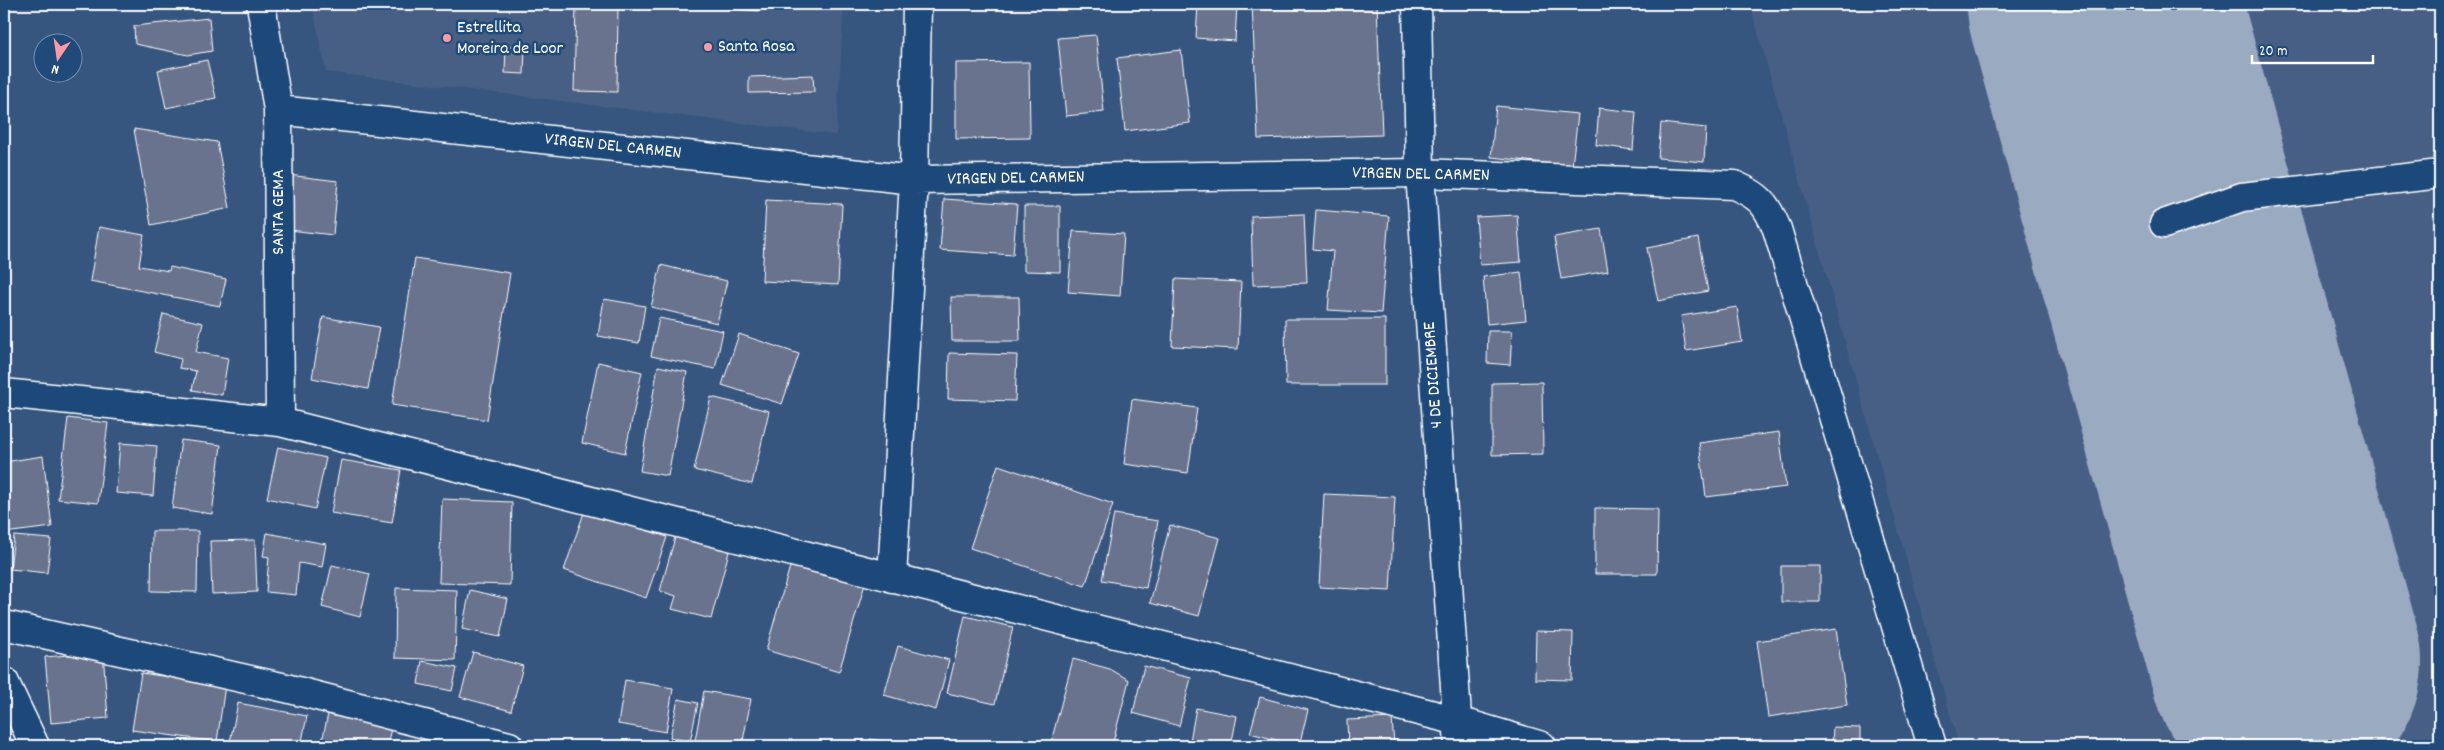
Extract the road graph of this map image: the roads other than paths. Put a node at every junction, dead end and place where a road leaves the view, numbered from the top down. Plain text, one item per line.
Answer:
1 (261, 4) edge
2 (917, 4) edge
3 (1417, 4) edge
4 (278, 110) junction
5 (1420, 173) junction
6 (2440, 174) edge
7 (914, 180) junction
8 (2164, 224) dead end
9 (4, 393) edge
10 (280, 422) junction
11 (892, 578) junction
12 (4, 625) edge
13 (4, 681) edge
14 (1458, 734) edge
15 (35, 746) edge
16 (509, 746) edge
17 (1542, 746) edge
18 (1932, 746) edge

1 - 4 street, SANTA GEMA
2 - 7 street
3 - 5 street, 4 DE DICIEMBRE
4 - 7 street, VIRGEN DEL CARMEN
4 - 10 street, SANTA GEMA
5 - 7 street, VIRGEN DEL CARMEN
5 - 14 street, 4 DE DICIEMBRE
5 - 18 street, VIRGEN DEL CARMEN
6 - 8 street
7 - 11 street
9 - 10 street
10 - 11 street
11 - 14 street
12 - 16 street
13 - 15 street
14 - 17 street

